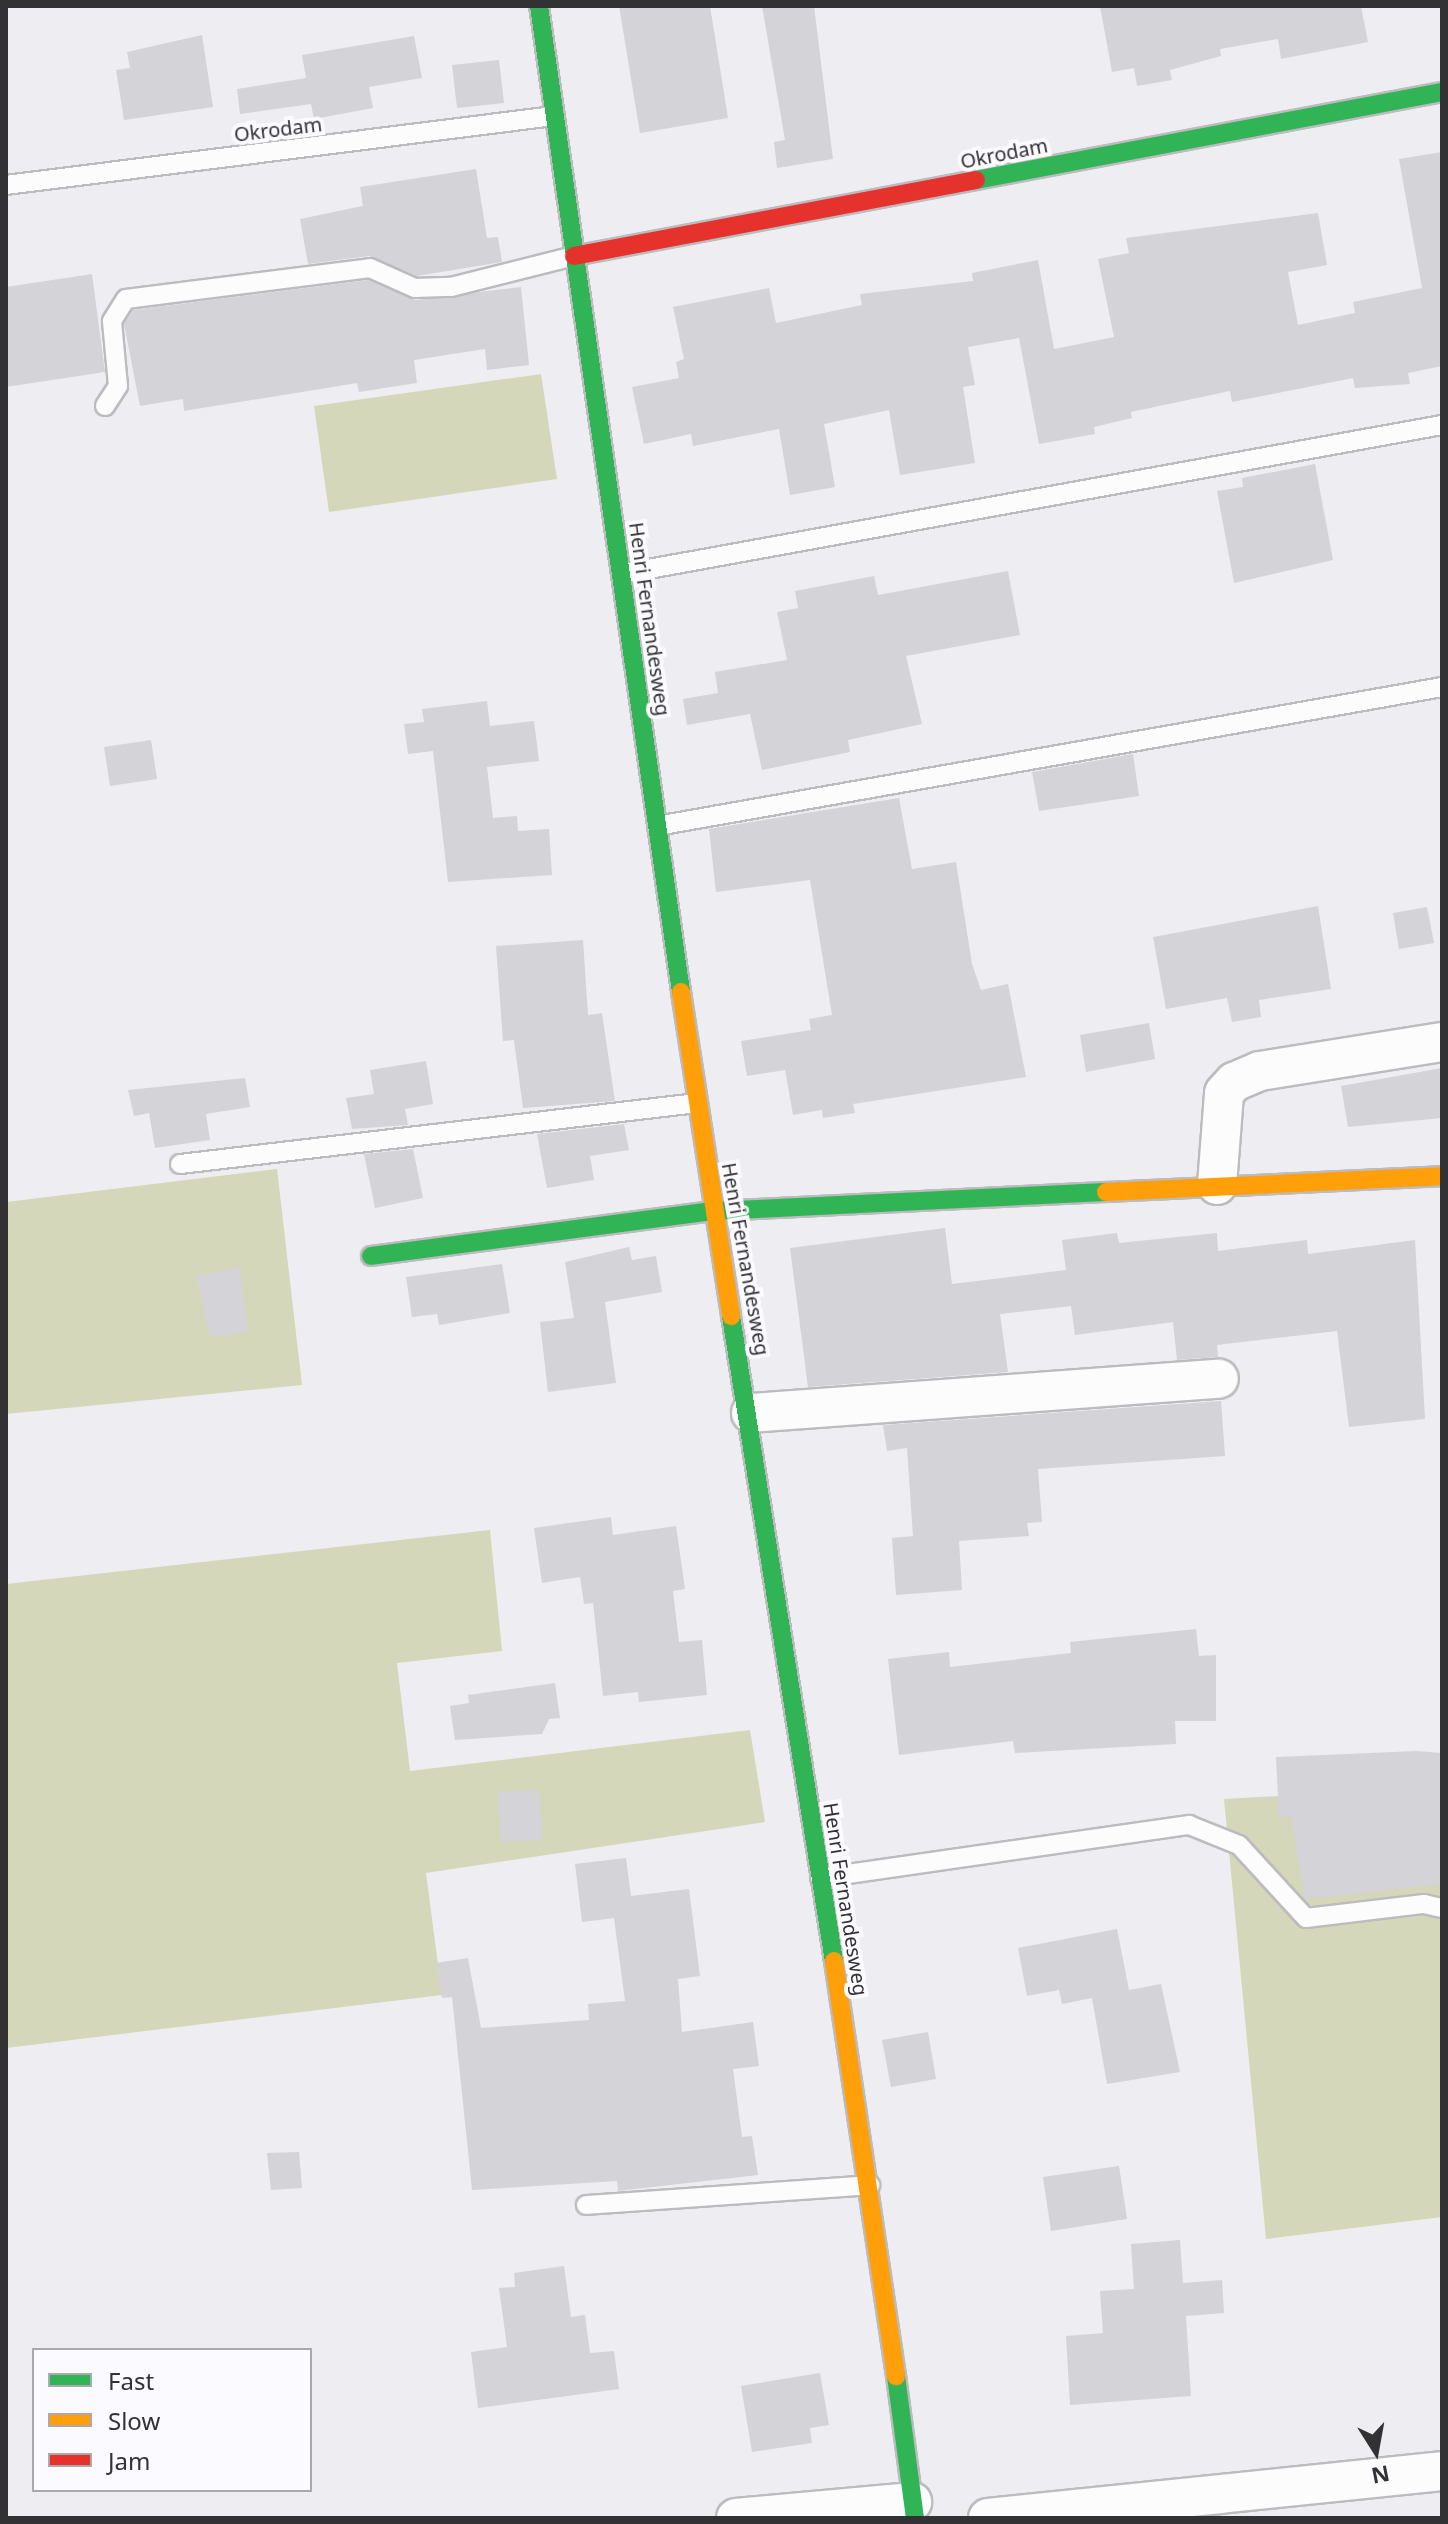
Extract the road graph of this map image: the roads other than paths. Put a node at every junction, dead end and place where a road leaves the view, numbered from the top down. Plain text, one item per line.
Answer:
1 (539, 6) edge
2 (1442, 92) edge
3 (554, 116) junction
4 (6, 185) edge
5 (574, 256) junction
6 (105, 406) dead end
7 (1442, 425) edge
8 (621, 574) junction
9 (1442, 687) edge
10 (657, 826) junction
11 (1442, 1042) edge
12 (697, 1103) junction
13 (180, 1164) dead end
14 (1442, 1176) edge
15 (1217, 1185) junction
16 (715, 1211) junction
17 (371, 1256) dead end
18 (1219, 1379) dead end
19 (751, 1413) junction
20 (820, 1878) junction
21 (1442, 1908) edge
22 (870, 2185) junction
23 (586, 2205) dead end
24 (1442, 2471) edge
25 (913, 2510) edge
26 (736, 2518) edge
27 (988, 2518) edge

1 - 3 street, Henri Fernandesweg
2 - 5 street, Okrodam
3 - 4 lane, Okrodam
3 - 5 street, Henri Fernandesweg
5 - 6 lane
5 - 8 street, Henri Fernandesweg
7 - 8 lane
8 - 10 street, Henri Fernandesweg
9 - 10 lane
10 - 12 street, Henri Fernandesweg
11 - 15 street
12 - 13 lane
12 - 16 street, Henri Fernandesweg
14 - 15 street
15 - 16 street
16 - 17 street
16 - 19 street, Henri Fernandesweg
18 - 19 street
19 - 20 street, Henri Fernandesweg
20 - 21 lane
20 - 22 street, Henri Fernandesweg
22 - 23 lane
22 - 25 street, Henri Fernandesweg
24 - 27 street
25 - 26 street

